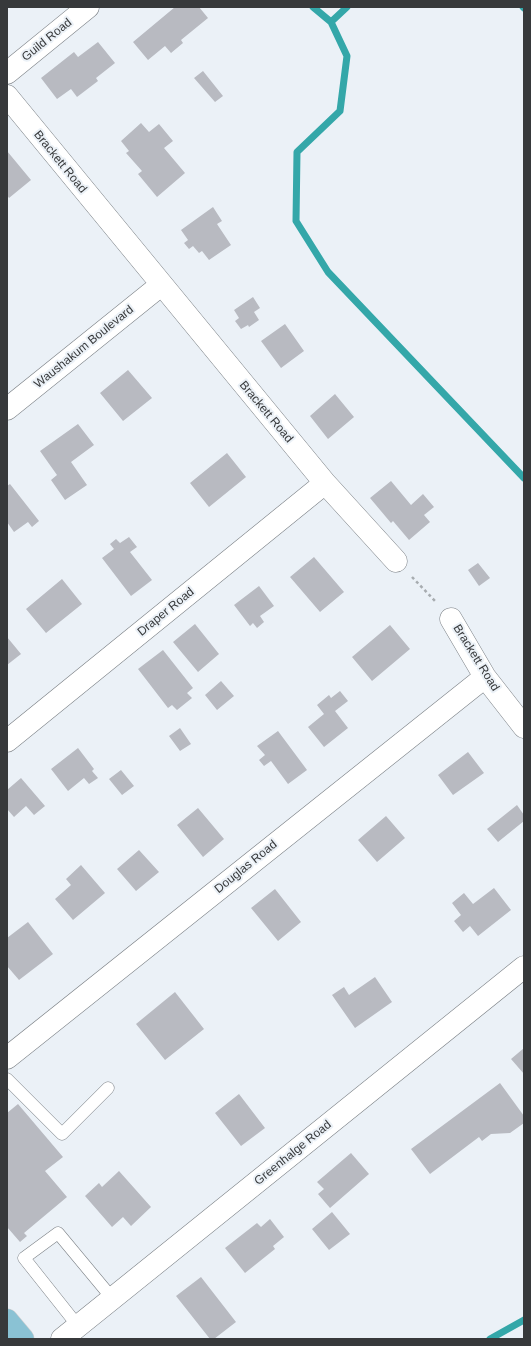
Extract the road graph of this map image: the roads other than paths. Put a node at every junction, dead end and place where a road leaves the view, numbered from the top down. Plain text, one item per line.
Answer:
1 (88, 7) edge
2 (7, 73) edge
3 (7, 96) edge
4 (161, 285) junction
5 (7, 409) edge
6 (325, 483) junction
7 (396, 561) road end
8 (451, 619) road end
9 (485, 677) junction
10 (524, 727) edge
11 (7, 741) edge
12 (524, 967) edge
13 (7, 1058) edge
14 (7, 1079) edge
15 (108, 1088) dead end
16 (112, 1298) junction
17 (8, 1322) edge
18 (70, 1332) edge
19 (23, 1339) edge

1 - 2 street, Guild Road
3 - 4 street, Brackett Road
4 - 5 street, Waushakum Boulevard
4 - 6 street, Brackett Road
6 - 7 street, Brackett Road
6 - 11 street, Draper Road
8 - 9 street, Brackett Road
9 - 10 street, Brackett Road
9 - 13 street, Douglas Road
12 - 16 street, Greenhalge Road
14 - 15 lane
16 - 18 street, Greenhalge Road
16 - 18 lane
17 - 19 main road

